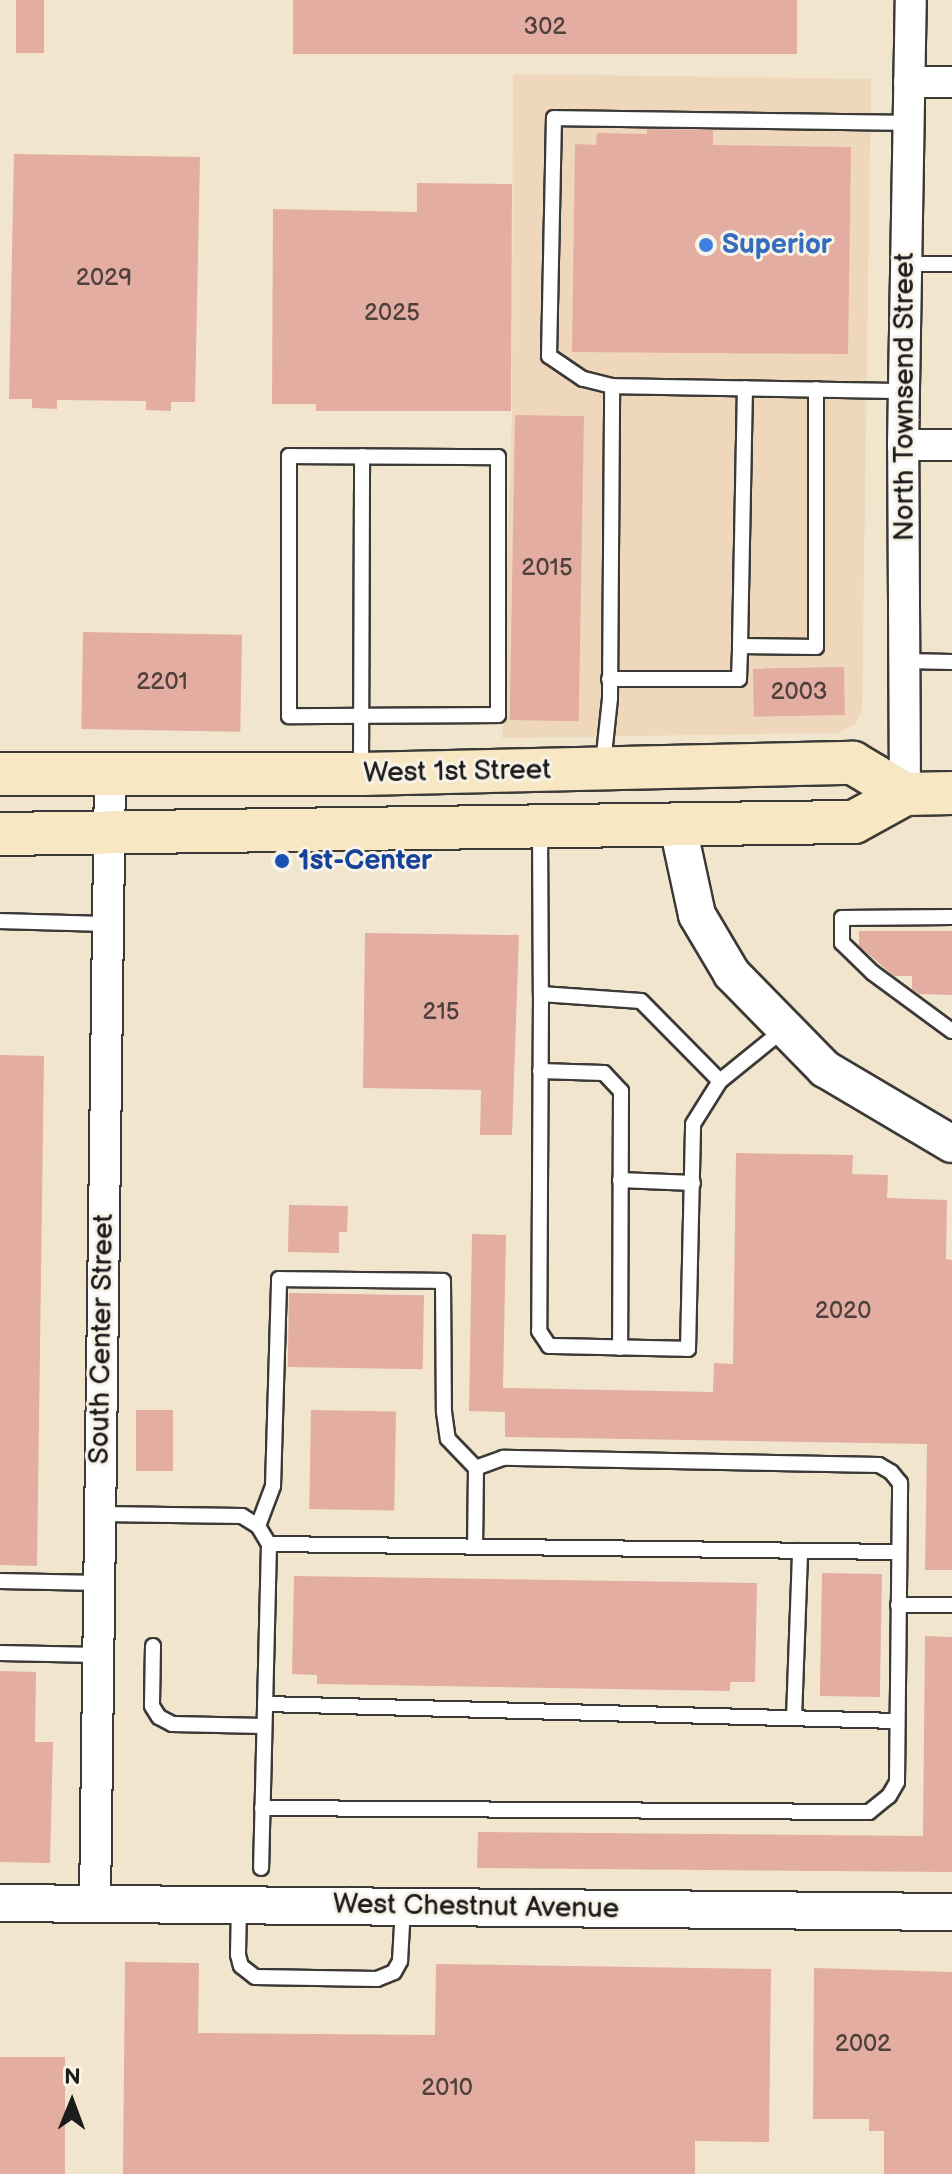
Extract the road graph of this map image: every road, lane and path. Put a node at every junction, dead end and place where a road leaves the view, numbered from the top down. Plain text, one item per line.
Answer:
1 (911, 0) edge
2 (909, 82) junction
3 (952, 82) edge
4 (908, 123) junction
5 (906, 264) junction
6 (952, 264) edge
7 (612, 386) junction
8 (745, 388) junction
9 (816, 389) junction
10 (904, 391) junction
11 (903, 445) junction
12 (952, 445) edge
13 (362, 456) junction
14 (740, 646) junction
15 (905, 661) junction
16 (952, 662) edge
17 (609, 679) junction
18 (360, 716) junction
19 (604, 769) junction
20 (0, 774) edge
21 (110, 774) junction
22 (361, 774) junction
23 (952, 793) edge
24 (905, 794) junction
25 (678, 827) junction
26 (540, 829) junction
27 (0, 834) edge
28 (109, 835) junction
29 (952, 917) edge
30 (0, 921) edge
31 (108, 924) junction
32 (541, 994) junction
33 (783, 1030) junction
34 (952, 1031) edge
35 (540, 1071) junction
36 (720, 1081) junction
37 (952, 1144) edge
38 (620, 1180) junction
39 (693, 1183) junction
40 (620, 1348) junction
41 (476, 1468) junction
42 (100, 1514) junction
43 (258, 1526) junction
44 (269, 1544) junction
45 (475, 1547) junction
46 (800, 1551) junction
47 (898, 1552) junction
48 (0, 1581) edge
49 (100, 1583) junction
50 (898, 1605) junction
51 (952, 1605) edge
52 (153, 1646) dead end
53 (0, 1653) edge
54 (98, 1655) junction
55 (265, 1704) junction
56 (794, 1718) junction
57 (897, 1721) junction
58 (264, 1726) junction
59 (262, 1808) junction
60 (261, 1868) dead end
61 (0, 1903) edge
62 (95, 1903) junction
63 (239, 1905) junction
64 (403, 1907) junction
65 (952, 1912) edge

1 - 2 street, North Townsend Street
2 - 3 street
2 - 4 street, North Townsend Street
4 - 5 street, North Townsend Street
4 - 7 lane
5 - 6 lane
5 - 10 street, North Townsend Street
7 - 8 lane
7 - 17 lane
8 - 9 lane
8 - 14 lane
9 - 10 lane
9 - 14 lane
10 - 11 street, North Townsend Street
11 - 12 street
11 - 15 street, North Townsend Street
13 - 18 lane
13 - 18 lane
13 - 18 lane
14 - 17 lane
15 - 16 lane
15 - 24 street, North Townsend Street
17 - 19 lane
18 - 22 lane
19 - 22 main road, West 1st Street
19 - 24 main road, West 1st Street
20 - 21 main road, West 1st Street
21 - 22 main road, West 1st Street
21 - 28 street, South Center Street
23 - 24 main road, West 1st Street
24 - 25 main road, West 1st Street
25 - 26 main road, West 1st Street
25 - 33 street
26 - 28 main road, West 1st Street
26 - 32 lane
27 - 28 main road, West 1st Street
28 - 31 street, South Center Street
29 - 34 lane
30 - 31 lane
31 - 42 street, South Center Street
32 - 35 lane
32 - 36 lane
33 - 36 lane
33 - 37 street
35 - 38 lane
35 - 40 lane
36 - 39 lane
38 - 39 lane
38 - 40 lane
39 - 40 lane
41 - 43 lane
41 - 45 lane
41 - 47 lane
42 - 43 lane
42 - 49 street, South Center Street
43 - 44 lane
44 - 45 lane
44 - 55 lane
45 - 46 lane
46 - 47 lane
46 - 56 lane
47 - 50 lane
48 - 49 lane
49 - 54 street, South Center Street
50 - 51 lane
50 - 57 lane
52 - 58 lane
53 - 54 lane
54 - 62 street, South Center Street
55 - 56 lane
55 - 58 lane
56 - 57 lane
57 - 59 lane
58 - 59 lane
59 - 60 lane
61 - 62 street, West Chestnut Avenue
62 - 63 street, West Chestnut Avenue
63 - 64 street, West Chestnut Avenue
63 - 64 lane
64 - 65 street, West Chestnut Avenue

